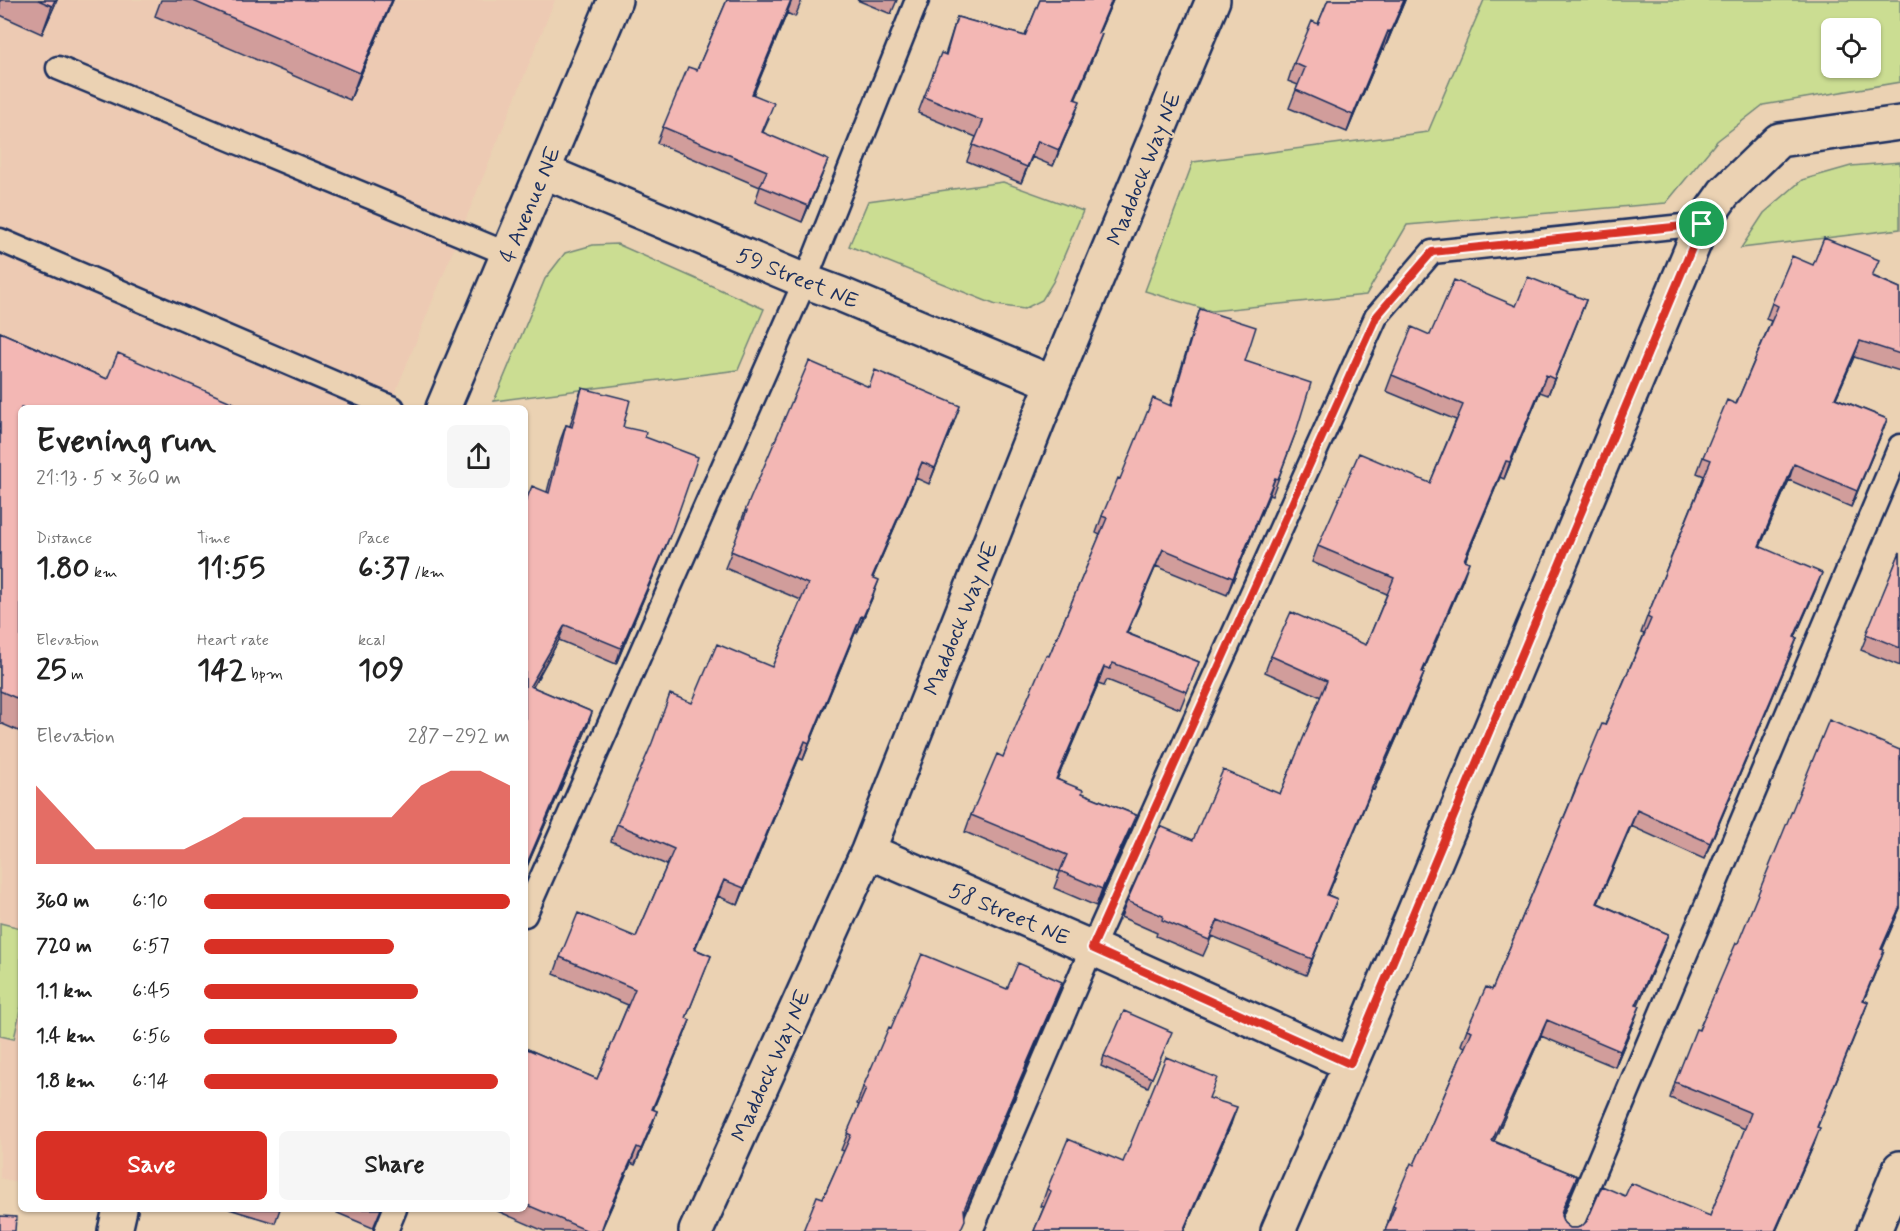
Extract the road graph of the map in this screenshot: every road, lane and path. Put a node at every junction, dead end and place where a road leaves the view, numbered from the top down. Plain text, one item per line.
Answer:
1 (615, 0) edge
2 (917, 0) edge
3 (1213, 0) edge
4 (58, 68) dead end
5 (1900, 123) edge
6 (543, 171) junction
7 (1702, 224) junction
8 (0, 240) edge
9 (508, 254) junction
10 (805, 282) junction
11 (1053, 383) junction
12 (386, 405) edge
13 (443, 405) edge
14 (1900, 446) edge
15 (868, 851) junction
16 (528, 908) edge
17 (1092, 948) junction
18 (1350, 1064) junction
19 (1900, 1168) edge
20 (119, 1212) edge
21 (394, 1212) edge
22 (1877, 1230) edge
23 (115, 1231) edge
24 (386, 1231) edge
25 (696, 1231) edge
26 (971, 1231) edge
27 (1278, 1231) edge
28 (1569, 1231) edge

1 - 6 street, 4 Avenue NE
2 - 10 lane
3 - 11 street, Maddock Way NE
4 - 9 lane
5 - 7 street
6 - 9 street, 4 Avenue NE
6 - 10 street, 59 Street NE
7 - 17 lane
7 - 18 street
8 - 12 lane
9 - 13 street, 4 Avenue NE
10 - 11 street, 59 Street NE
10 - 16 lane
11 - 15 street, Maddock Way NE
14 - 28 lane
15 - 17 street, 58 Street NE
15 - 25 street, Maddock Way NE
17 - 18 street, 58 Street NE
17 - 26 lane
18 - 27 street
19 - 22 street
20 - 23 street
21 - 24 lane

